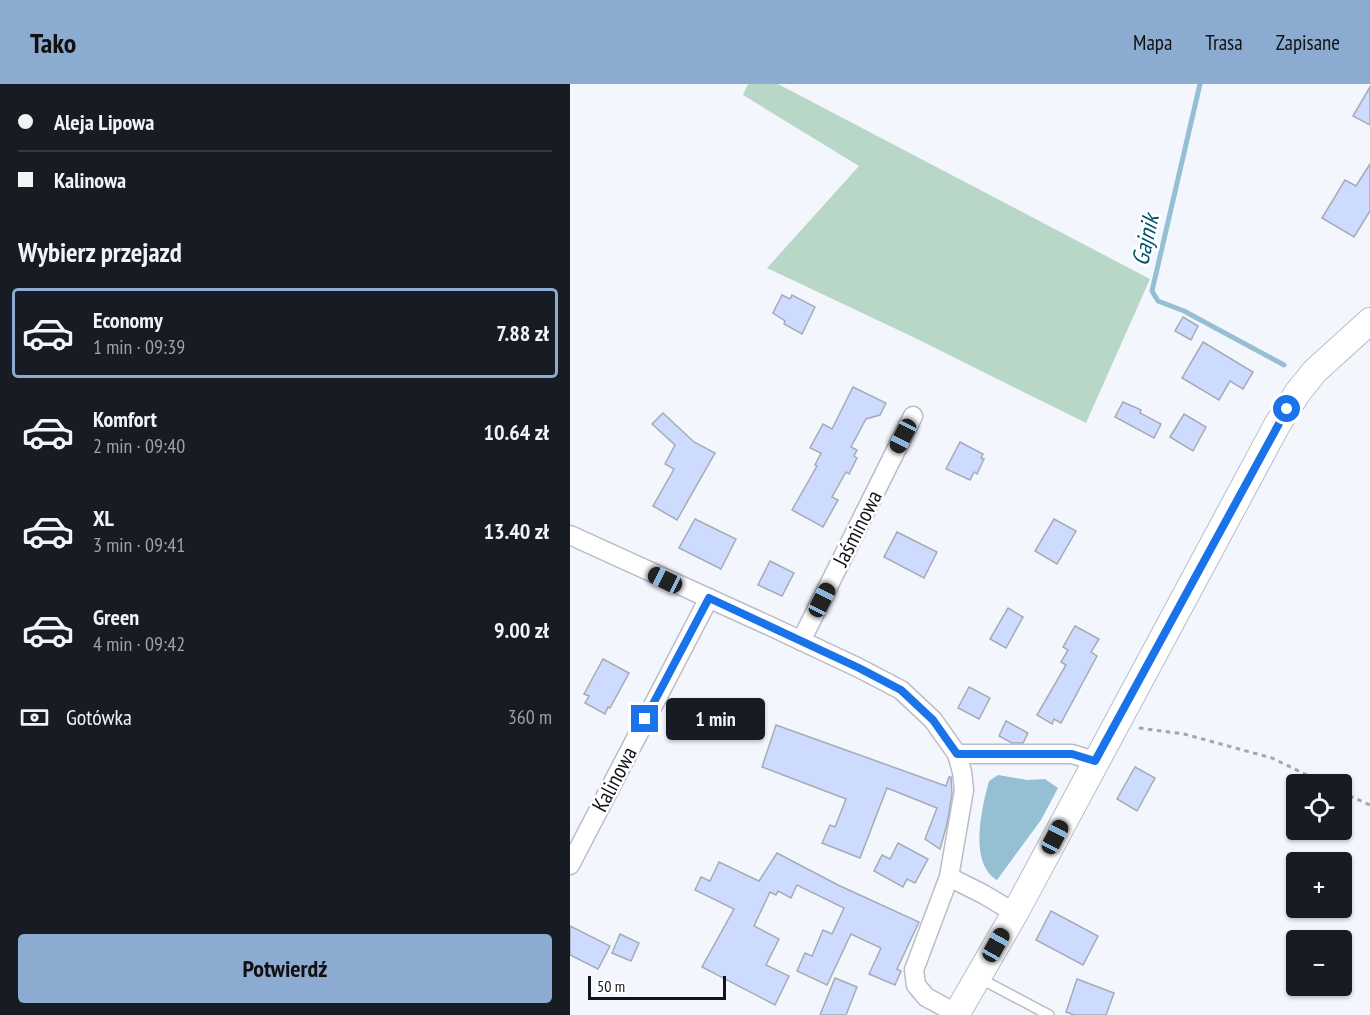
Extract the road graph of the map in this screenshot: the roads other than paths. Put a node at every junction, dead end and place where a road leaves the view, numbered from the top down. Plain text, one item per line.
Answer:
1 (1370, 321) edge
2 (913, 416) dead end
3 (570, 535) edge
4 (709, 598) junction
5 (801, 640) junction
6 (957, 754) junction
7 (1095, 761) junction
8 (570, 865) edge
9 (949, 877) junction
10 (1015, 913) junction
11 (978, 978) junction
12 (956, 1014) edge
13 (1049, 1015) edge

1 - 7 street
2 - 5 street, Jaśminowa
3 - 4 street
4 - 5 street
4 - 8 street, Kalinowa
5 - 6 street
6 - 7 street
6 - 9 street
7 - 10 street
9 - 10 street
9 - 12 street
10 - 11 street
11 - 12 street
11 - 13 lane

